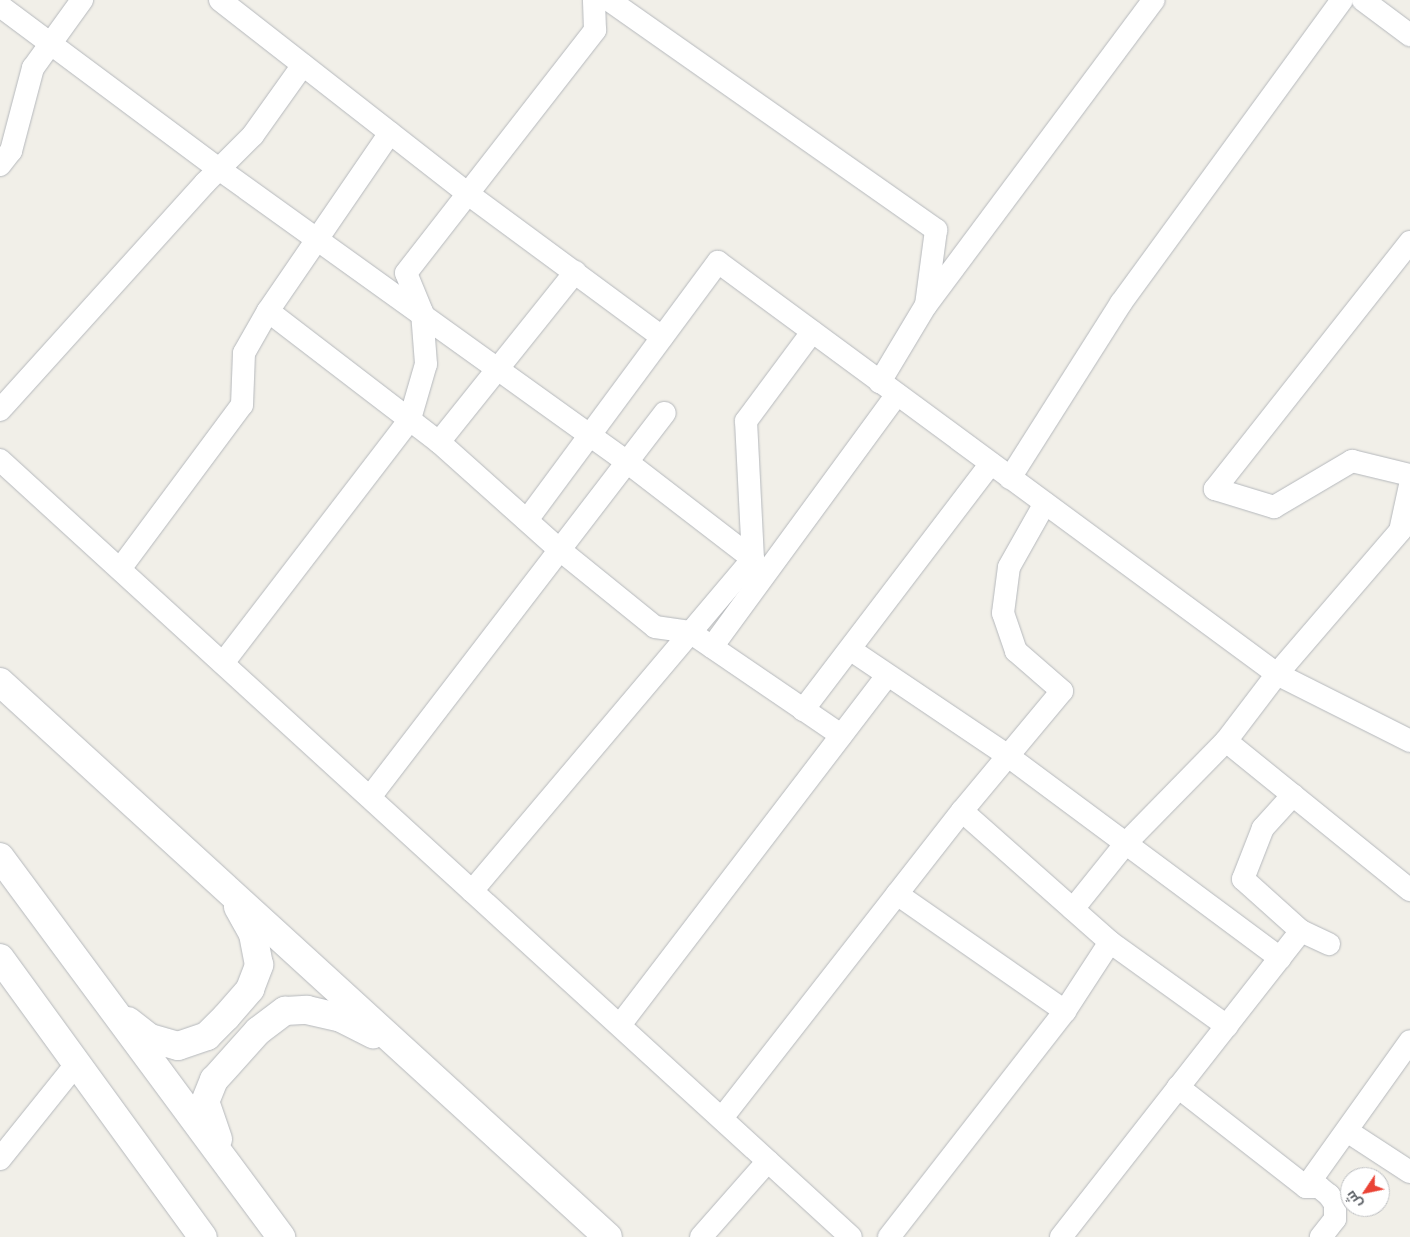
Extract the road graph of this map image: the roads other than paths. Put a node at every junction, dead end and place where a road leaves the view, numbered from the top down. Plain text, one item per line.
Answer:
1 (82, 0) edge
2 (220, 0) edge
3 (594, 0) edge
4 (609, 0) edge
5 (1154, 0) edge
6 (1342, 0) edge
7 (1363, 0) edge
8 (0, 6) edge
9 (1410, 35) edge
10 (50, 45) junction
11 (303, 65) junction
12 (390, 133) junction
13 (0, 165) edge
14 (219, 169) junction
15 (468, 194) junction
16 (318, 238) junction
17 (1410, 242) edge
18 (575, 272) junction
19 (926, 305) junction
20 (268, 311) junction
21 (422, 312) junction
22 (812, 332) junction
23 (662, 337) junction
24 (496, 367) junction
25 (889, 388) junction
26 (0, 410) edge
27 (665, 413) dead end
28 (410, 420) junction
29 (589, 436) junction
30 (440, 442) junction
31 (0, 460) edge
32 (627, 462) junction
33 (991, 464) junction
34 (1410, 475) edge
35 (1010, 478) junction
36 (1410, 485) edge
37 (1045, 503) junction
38 (527, 520) junction
39 (560, 550) junction
40 (753, 558) junction
41 (120, 569) junction
42 (690, 632) junction
43 (712, 647) junction
44 (851, 650) junction
45 (223, 663) junction
46 (1277, 674) junction
47 (887, 676) junction
48 (0, 682) edge
49 (803, 710) junction
50 (841, 735) junction
51 (1226, 741) junction
52 (1410, 741) edge
53 (1008, 756) junction
54 (1293, 795) junction
55 (370, 797) junction
56 (962, 811) junction
57 (1126, 843) junction
58 (0, 857) edge
59 (228, 890) junction
60 (1410, 890) edge
61 (472, 891) junction
62 (897, 894) junction
63 (1073, 909) junction
64 (1301, 931) junction
65 (1110, 942) junction
66 (1329, 944) dead end
67 (0, 958) edge
68 (1280, 958) junction
69 (112, 1008) junction
70 (1065, 1011) junction
71 (620, 1025) junction
72 (1226, 1026) junction
73 (1410, 1042) edge
74 (398, 1046) junction
75 (77, 1063) junction
76 (1178, 1088) junction
77 (722, 1118) junction
78 (1347, 1131) junction
79 (0, 1159) edge
80 (768, 1161) junction
81 (226, 1162) junction
82 (1410, 1172) edge
83 (1306, 1187) junction
84 (203, 1237) edge
85 (281, 1237) edge
86 (608, 1237) edge
87 (701, 1237) edge
88 (851, 1237) edge
89 (889, 1237) edge
90 (1061, 1237) edge
91 (1321, 1237) edge

1 - 10 street
2 - 11 street
3 - 15 street
4 - 19 street
5 - 19 street
6 - 35 street
7 - 9 street
8 - 10 street
10 - 13 street
10 - 14 street
11 - 12 street
11 - 14 street
12 - 15 street
12 - 16 street
14 - 16 street
14 - 26 street
15 - 18 street
15 - 21 street
16 - 20 street
16 - 21 street
17 - 34 street
18 - 23 street
18 - 24 street
19 - 25 street
20 - 28 street
20 - 41 street
21 - 24 street
21 - 28 street
22 - 23 street
22 - 25 street
22 - 40 street
23 - 29 street
24 - 29 street
24 - 30 street
25 - 33 street
25 - 43 street
27 - 32 street
28 - 30 street
28 - 45 street
29 - 32 street
29 - 38 street
30 - 38 street
31 - 41 street
32 - 39 street
32 - 40 street
33 - 35 street
33 - 44 street
35 - 37 street
36 - 46 street
37 - 46 street
37 - 53 street
38 - 39 street
39 - 42 street
39 - 55 street
40 - 42 street
41 - 45 street
42 - 43 street
42 - 61 street
43 - 49 street
44 - 47 street
44 - 49 street
45 - 55 street
46 - 51 street
46 - 52 street
47 - 50 street
47 - 53 street
48 - 59 main road
49 - 50 street
50 - 71 street
51 - 54 street
51 - 57 street
53 - 56 street
53 - 57 street
54 - 60 street
54 - 64 street
55 - 61 street
56 - 62 street
56 - 63 street
57 - 63 street
57 - 68 street
58 - 69 main road
59 - 69 main road
59 - 74 main road
61 - 71 street
62 - 70 street
62 - 77 street
63 - 65 street
64 - 66 street
64 - 68 street
65 - 70 street
65 - 72 street
67 - 75 main road
68 - 72 street
69 - 81 main road
70 - 89 street
71 - 77 street
72 - 76 street
73 - 78 street
74 - 81 main road
74 - 86 main road
75 - 79 street
75 - 84 main road
76 - 83 street
76 - 90 street
77 - 80 street
78 - 82 street
78 - 83 street
80 - 87 street
80 - 88 street
81 - 85 main road
83 - 91 street

